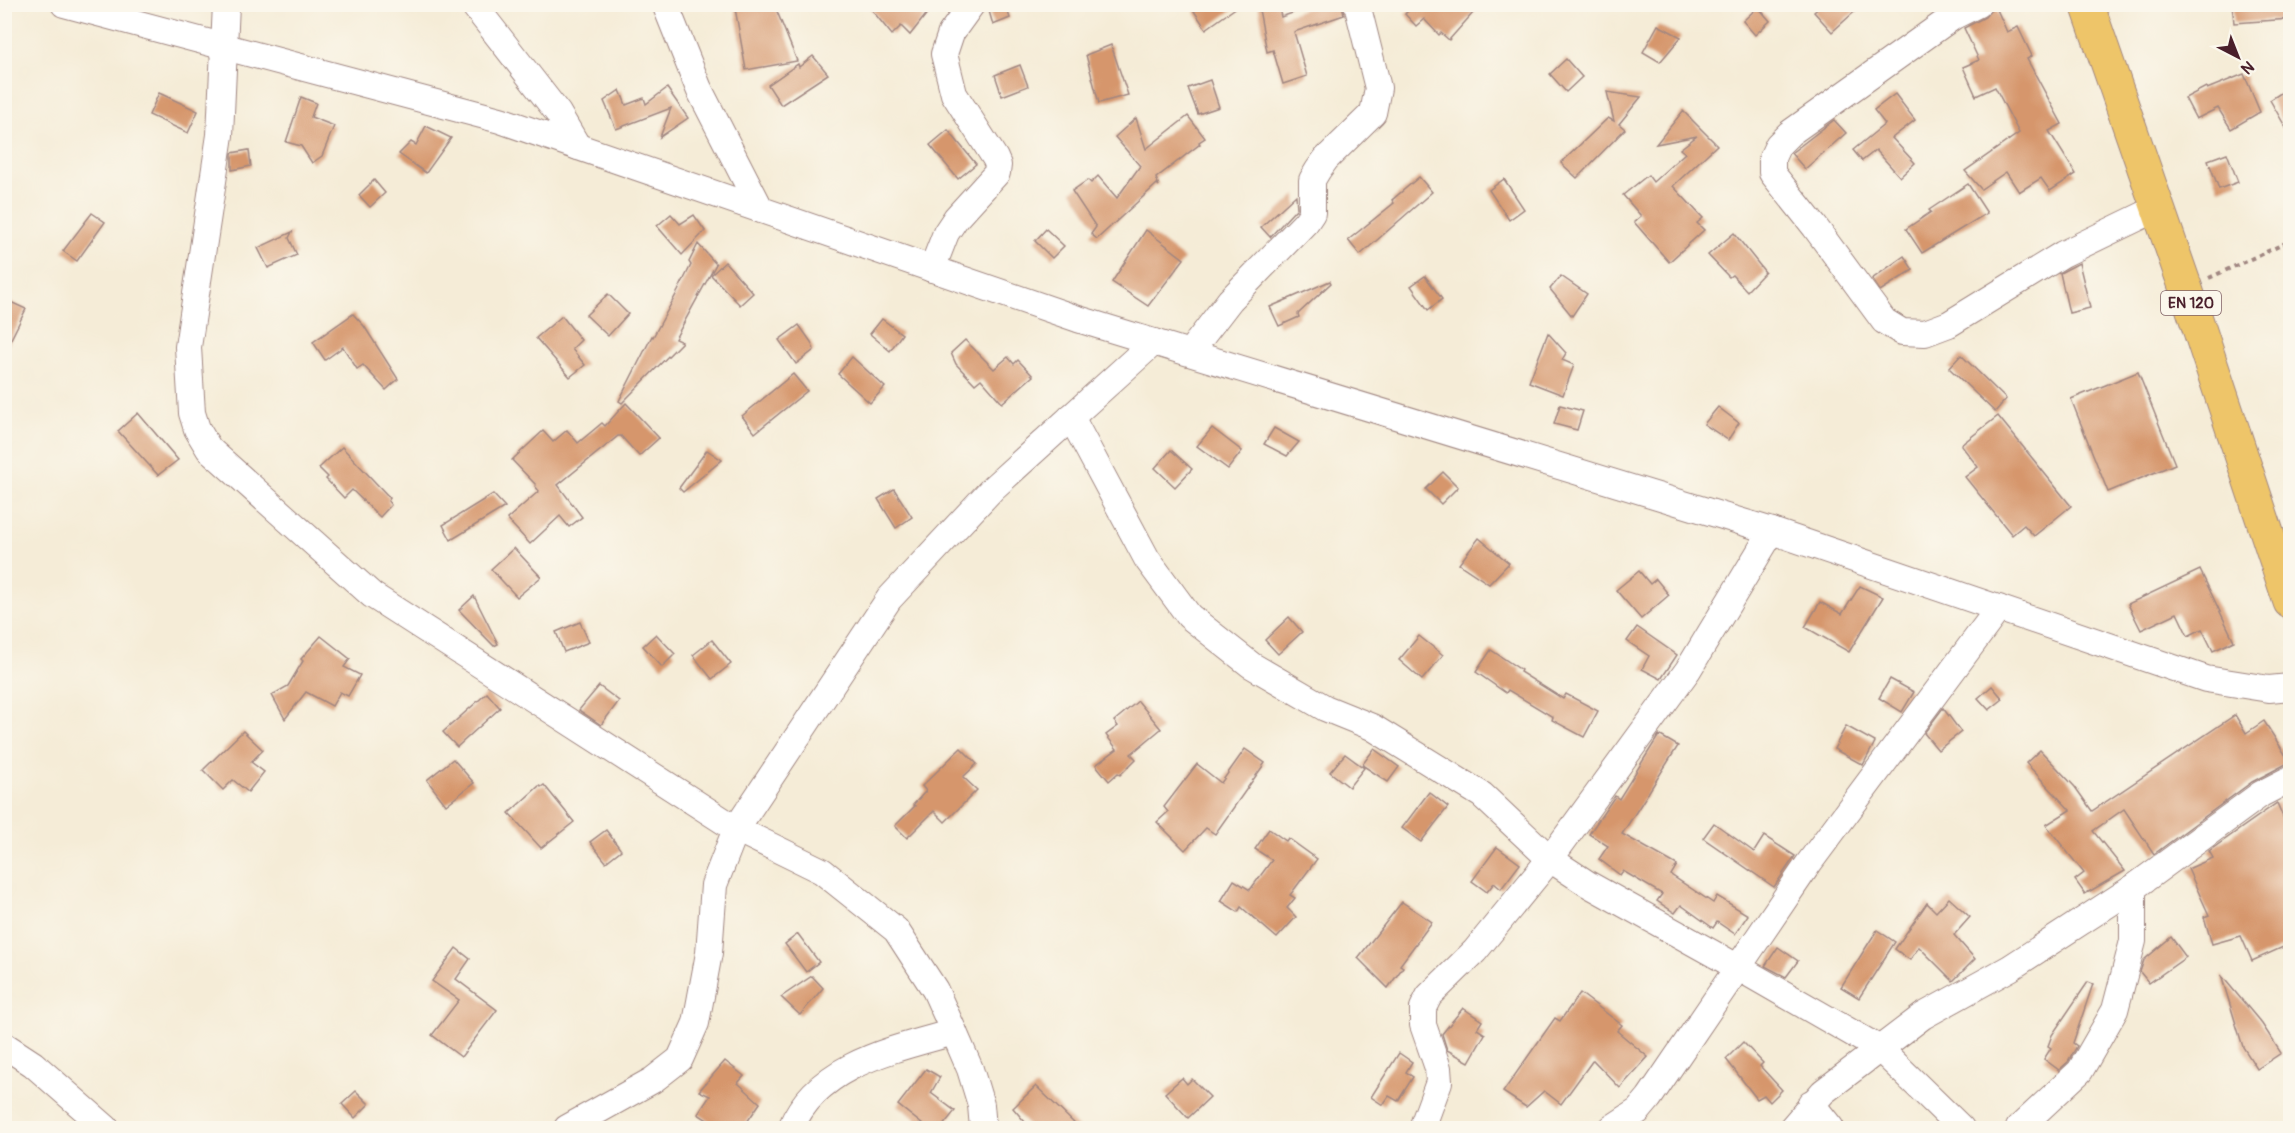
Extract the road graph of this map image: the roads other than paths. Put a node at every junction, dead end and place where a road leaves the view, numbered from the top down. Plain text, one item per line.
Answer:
1 (64, 4) edge
2 (226, 4) edge
3 (474, 4) edge
4 (665, 4) edge
5 (972, 4) edge
6 (1357, 4) edge
7 (1978, 4) edge
8 (2087, 4) edge
9 (224, 47) junction
10 (578, 147) junction
11 (2158, 208) junction
12 (761, 210) junction
13 (932, 268) junction
14 (1154, 342) junction
15 (1190, 352) junction
16 (1071, 417) junction
17 (1772, 531) junction
18 (2290, 602) edge
19 (1999, 608) junction
20 (2290, 687) edge
21 (2290, 779) edge
22 (736, 829) junction
23 (1550, 859) junction
24 (2133, 888) junction
25 (1738, 968) junction
26 (954, 1032) junction
27 (4, 1045) edge
28 (1880, 1049) junction
29 (1811, 1103) junction
30 (106, 1128) edge
31 (567, 1128) edge
32 (791, 1128) edge
33 (983, 1128) edge
34 (1422, 1128) edge
35 (1612, 1128) edge
36 (1792, 1128) edge
37 (1831, 1128) edge
38 (1962, 1128) edge
39 (2019, 1128) edge

1 - 9 street
2 - 9 street
3 - 10 street
4 - 12 street
5 - 13 street
6 - 15 street
7 - 11 street
8 - 11 main road, EN 120
9 - 10 street
9 - 22 street
10 - 12 street
11 - 18 main road, EN 120
12 - 13 street
13 - 14 street
14 - 15 street
14 - 16 street
15 - 17 street
16 - 22 street
16 - 23 street
17 - 19 street
17 - 23 street
19 - 20 street
19 - 25 street
21 - 24 street
22 - 26 street
22 - 31 street
23 - 25 street
23 - 34 street
24 - 28 street
24 - 39 street
25 - 28 street
25 - 35 street
26 - 32 street
26 - 33 street
27 - 30 street
28 - 29 street
28 - 38 street
29 - 36 street
29 - 37 street

